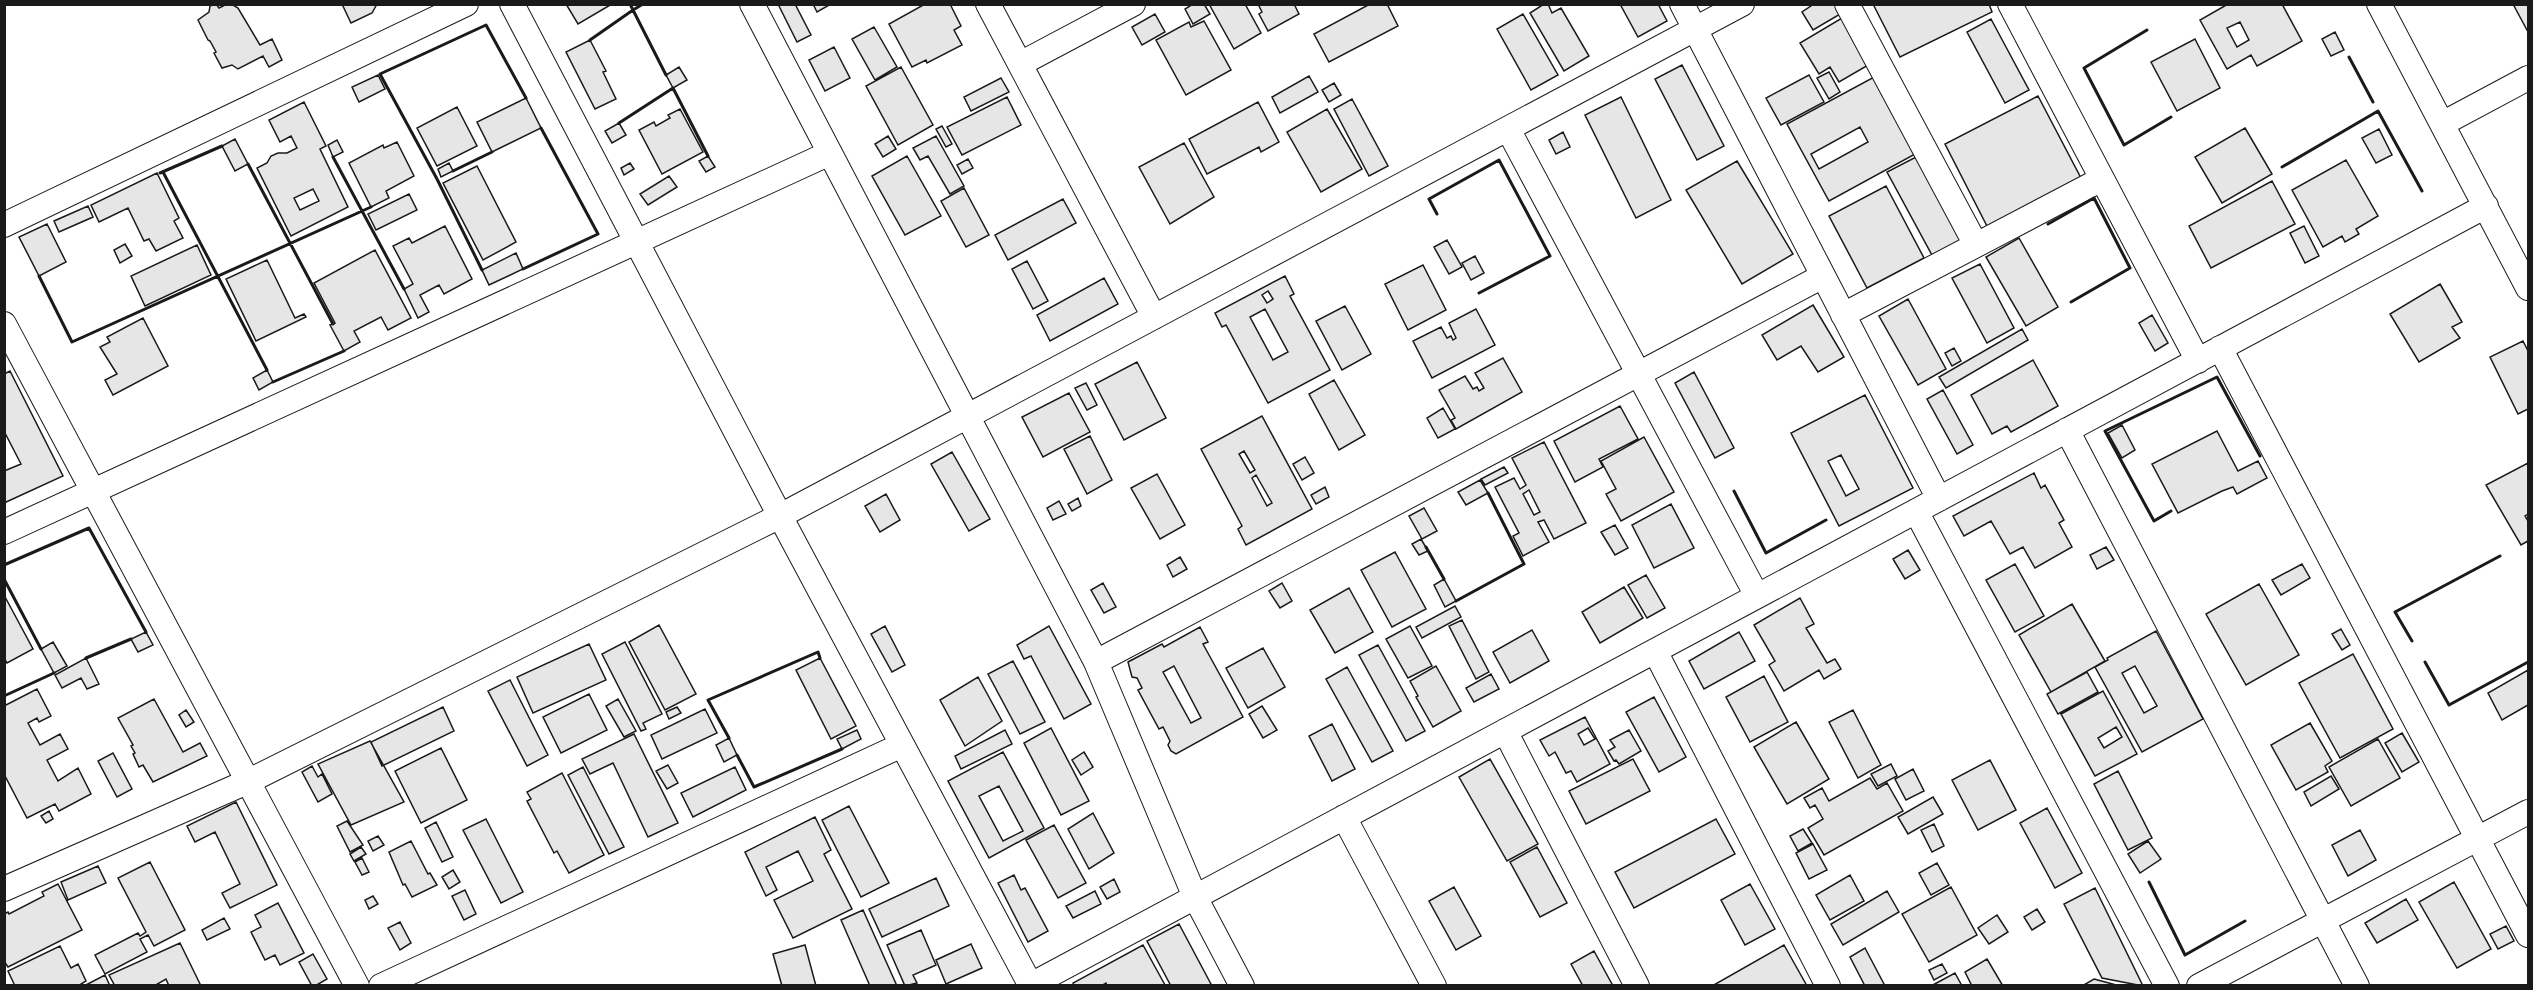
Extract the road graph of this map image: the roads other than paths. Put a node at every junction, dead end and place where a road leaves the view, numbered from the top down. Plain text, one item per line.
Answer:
1 (466, 4) edge
2 (512, 4) edge
3 (752, 4) edge
4 (988, 4) edge
5 (1133, 4) edge
6 (1682, 4) edge
7 (1742, 4) edge
8 (1847, 4) edge
9 (2010, 4) edge
10 (2379, 4) edge
11 (1695, 30) junction
12 (1020, 64) junction
13 (2529, 78) edge
14 (2442, 124) junction
15 (1508, 129) junction
16 (830, 153) junction
17 (2102, 179) junction
18 (2486, 206) junction
19 (4, 225) edge
20 (636, 242) junction
21 (1976, 245) junction
22 (1823, 276) junction
23 (2529, 288) edge
24 (1843, 315) junction
25 (1154, 317) junction
26 (4, 324) edge
27 (2220, 348) junction
28 (2198, 361) junction
29 (1638, 374) junction
30 (967, 416) junction
31 (2067, 430) junction
32 (94, 491) junction
33 (1939, 499) junction
34 (1916, 511) junction
35 (780, 516) junction
36 (4, 532) edge
37 (1757, 596) junction
38 (1655, 651) junction
39 (1096, 662) junction
40 (1505, 731) junction
41 (902, 745) junction
42 (249, 781) junction
43 (2529, 812) edge
44 (1344, 817) junction
45 (2478, 839) junction
46 (4, 889) edge
47 (1195, 897) junction
48 (2323, 920) junction
49 (2529, 935) edge
50 (1030, 985) edge
51 (357, 986) edge
52 (381, 986) edge
53 (1242, 986) edge
54 (1434, 986) edge
55 (1637, 986) edge
56 (1828, 986) edge
57 (2167, 986) edge
58 (2199, 986) edge
59 (2357, 986) edge

1 - 19 street
2 - 20 street
3 - 16 street
4 - 12 street
5 - 12 street
6 - 11 street
7 - 11 street
8 - 21 street
9 - 17 street
10 - 14 street
11 - 15 street
11 - 22 street
12 - 25 street
13 - 14 street
14 - 18 street
15 - 25 street
15 - 29 street
16 - 20 street
16 - 30 street
17 - 21 street
17 - 28 street
18 - 23 street
18 - 27 street
20 - 32 street
20 - 35 street
21 - 24 street
22 - 24 street
22 - 29 street
24 - 33 street
25 - 30 street
26 - 32 street
27 - 28 street
27 - 45 street
28 - 31 street
29 - 37 street
29 - 39 street
30 - 35 street
30 - 39 street
31 - 33 street
31 - 48 street
32 - 36 street
32 - 42 street
33 - 34 street
34 - 37 street
34 - 57 street
35 - 41 street
35 - 42 street
37 - 38 street
38 - 40 street
38 - 56 street
39 - 47 street
40 - 44 street
40 - 55 street
41 - 50 street
41 - 52 street
42 - 46 street
42 - 51 street
43 - 45 street
44 - 47 street
44 - 54 street
45 - 48 street
45 - 49 street
47 - 50 street
47 - 53 street
48 - 58 street
48 - 59 street

